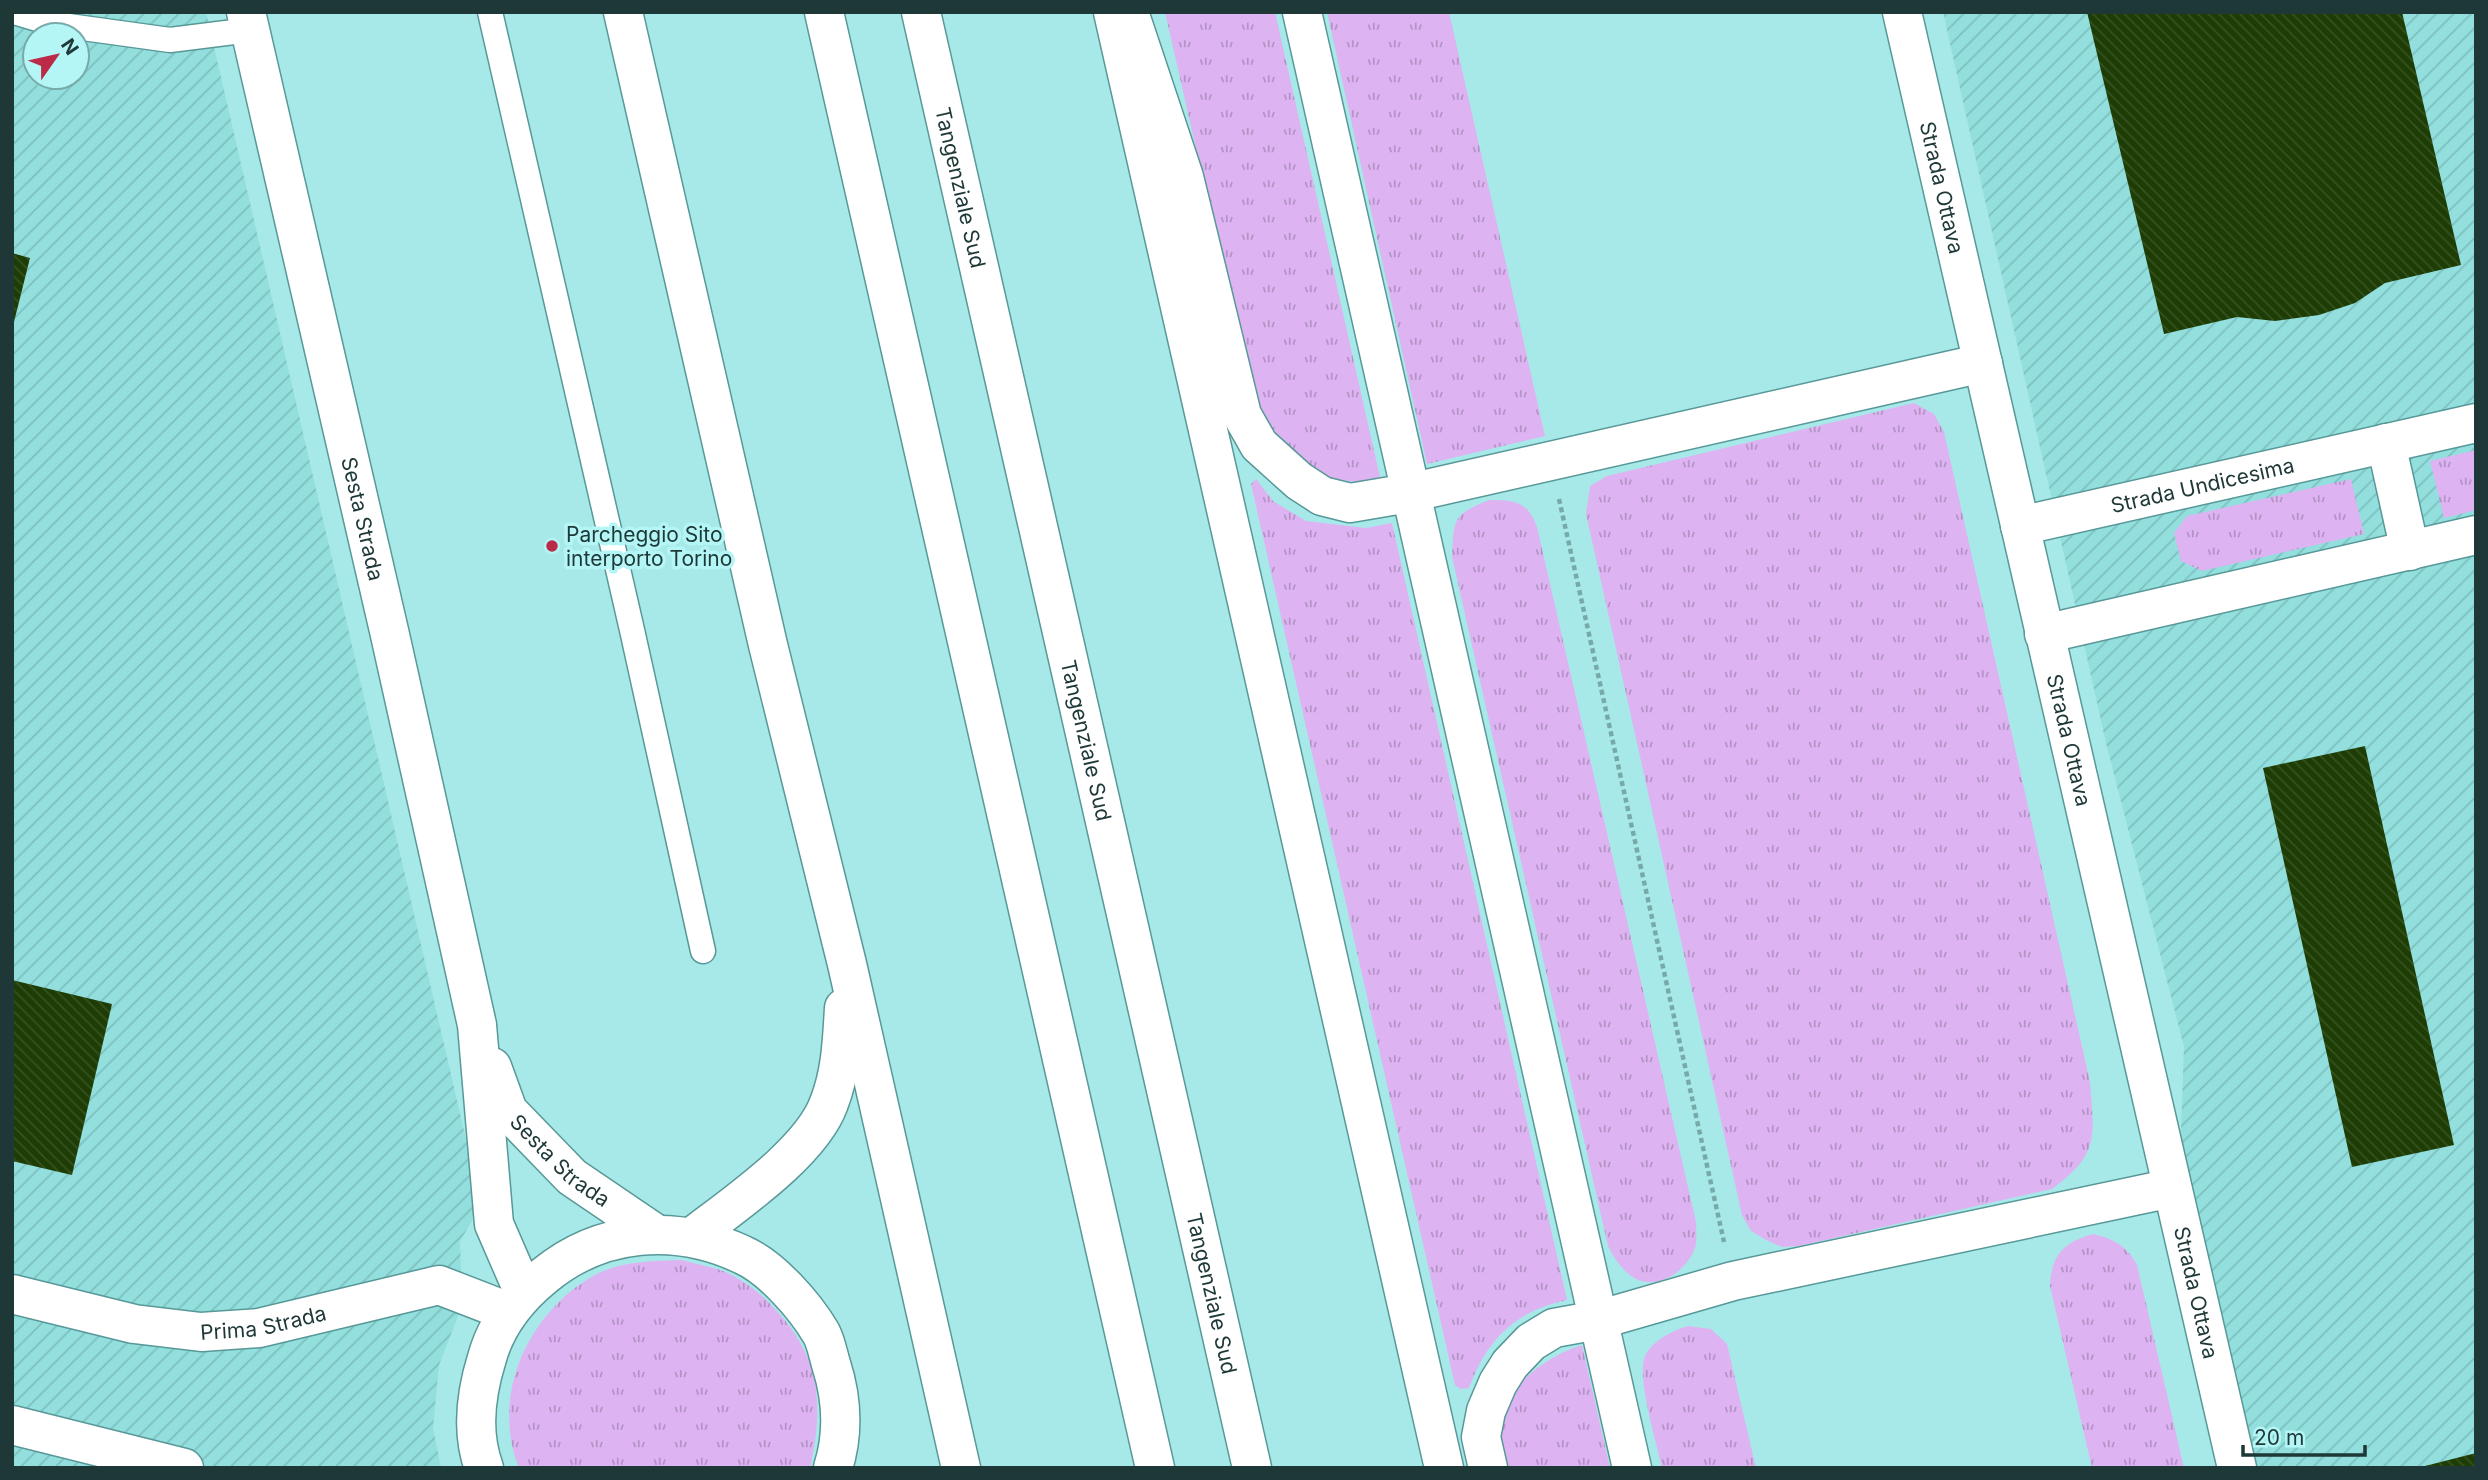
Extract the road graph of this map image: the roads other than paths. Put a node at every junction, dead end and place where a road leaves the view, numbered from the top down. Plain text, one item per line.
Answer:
1 (14, 12) edge
2 (490, 12) edge
3 (623, 12) edge
4 (824, 12) edge
5 (921, 12) edge
6 (1112, 12) edge
7 (1129, 12) edge
8 (1302, 12) edge
9 (1902, 12) edge
10 (248, 21) edge
11 (1983, 363) junction
12 (2476, 423) edge
13 (2386, 443) junction
14 (1409, 493) junction
15 (2020, 526) junction
16 (2476, 536) edge
17 (2410, 551) junction
18 (2044, 634) junction
19 (703, 951) dead end
20 (847, 964) junction
21 (477, 1025) junction
22 (2172, 1188) junction
23 (674, 1235) junction
24 (12, 1294) edge
25 (516, 1302) junction
26 (1598, 1320) junction
27 (12, 1425) edge
28 (476, 1466) edge
29 (184, 1468) edge
30 (832, 1468) edge
31 (961, 1468) edge
32 (1154, 1468) edge
33 (1252, 1468) edge
34 (1444, 1468) edge
35 (1488, 1468) edge
36 (1632, 1468) edge
37 (2237, 1468) edge

1 - 10 lane
2 - 19 lane
3 - 20 main road
4 - 32 main road
5 - 33 main road, Tangenziale Sud
6 - 34 main road
7 - 14 main road
8 - 14 main road
9 - 11 main road, Strada Ottava
10 - 21 main road, Sesta Strada
11 - 14 main road
11 - 15 main road, Strada Ottava
12 - 13 main road, Strada Undicesima
13 - 15 main road, Strada Undicesima
13 - 17 main road
14 - 26 main road
15 - 18 main road, Strada Ottava
16 - 17 main road
17 - 18 main road
18 - 22 main road, Strada Ottava
20 - 23 main road
20 - 31 main road
21 - 23 main road, Sesta Strada
21 - 25 main road, Sesta Strada
22 - 26 main road
22 - 37 main road, Strada Ottava
23 - 25 main road
23 - 30 main road
24 - 25 main road, Prima Strada
25 - 28 main road
26 - 35 main road
26 - 36 main road
27 - 29 main road

